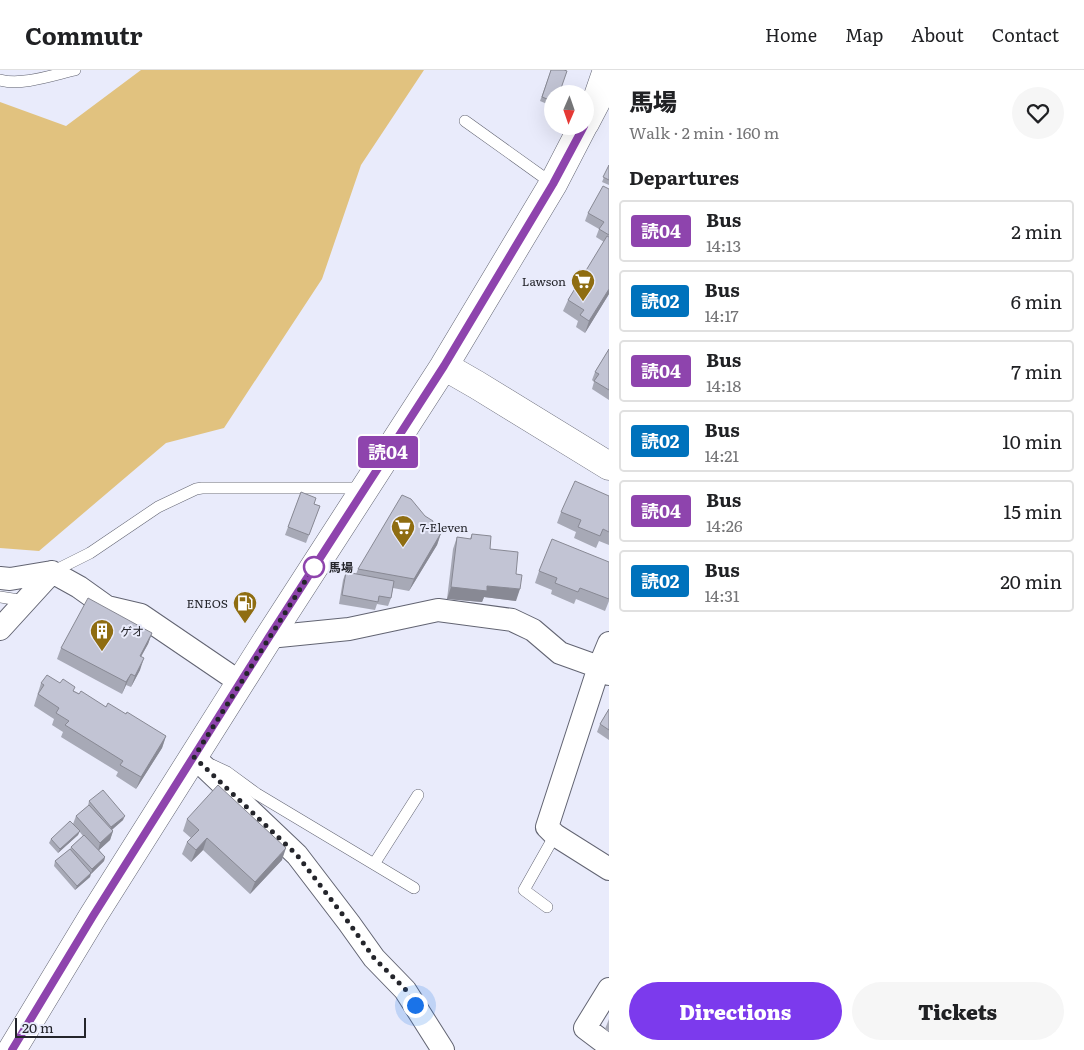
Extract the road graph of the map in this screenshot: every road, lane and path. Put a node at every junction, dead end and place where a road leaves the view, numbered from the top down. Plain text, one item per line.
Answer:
1 (75, 70) edge
2 (606, 70) edge
3 (0, 80) edge
4 (594, 106) edge
5 (465, 121) dead end
6 (579, 135) edge
7 (553, 184) junction
8 (444, 366) junction
9 (609, 466) edge
10 (365, 488) junction
11 (52, 572) junction
12 (0, 578) edge
13 (0, 597) edge
14 (26, 601) junction
15 (0, 629) edge
16 (269, 637) junction
17 (609, 643) edge
18 (604, 670) edge
19 (241, 682) junction
20 (194, 757) junction
21 (418, 795) dead end
22 (555, 835) junction
23 (374, 864) junction
24 (609, 869) edge
25 (414, 888) dead end
26 (547, 907) dead end
27 (609, 989) edge
28 (609, 1046) edge
29 (12, 1050) edge
30 (443, 1050) edge

1 - 3 lane
2 - 4 street
5 - 7 lane
6 - 7 street
7 - 8 street
8 - 9 street
8 - 10 street
10 - 11 lane
10 - 16 street
11 - 12 street
11 - 14 street
11 - 19 street
13 - 14 lane
14 - 15 street
16 - 18 street
16 - 19 street
17 - 18 street
18 - 22 street
19 - 20 street
20 - 23 lane
20 - 29 street
20 - 30 street
21 - 23 lane
22 - 24 street
22 - 26 lane
23 - 25 lane
27 - 28 street

